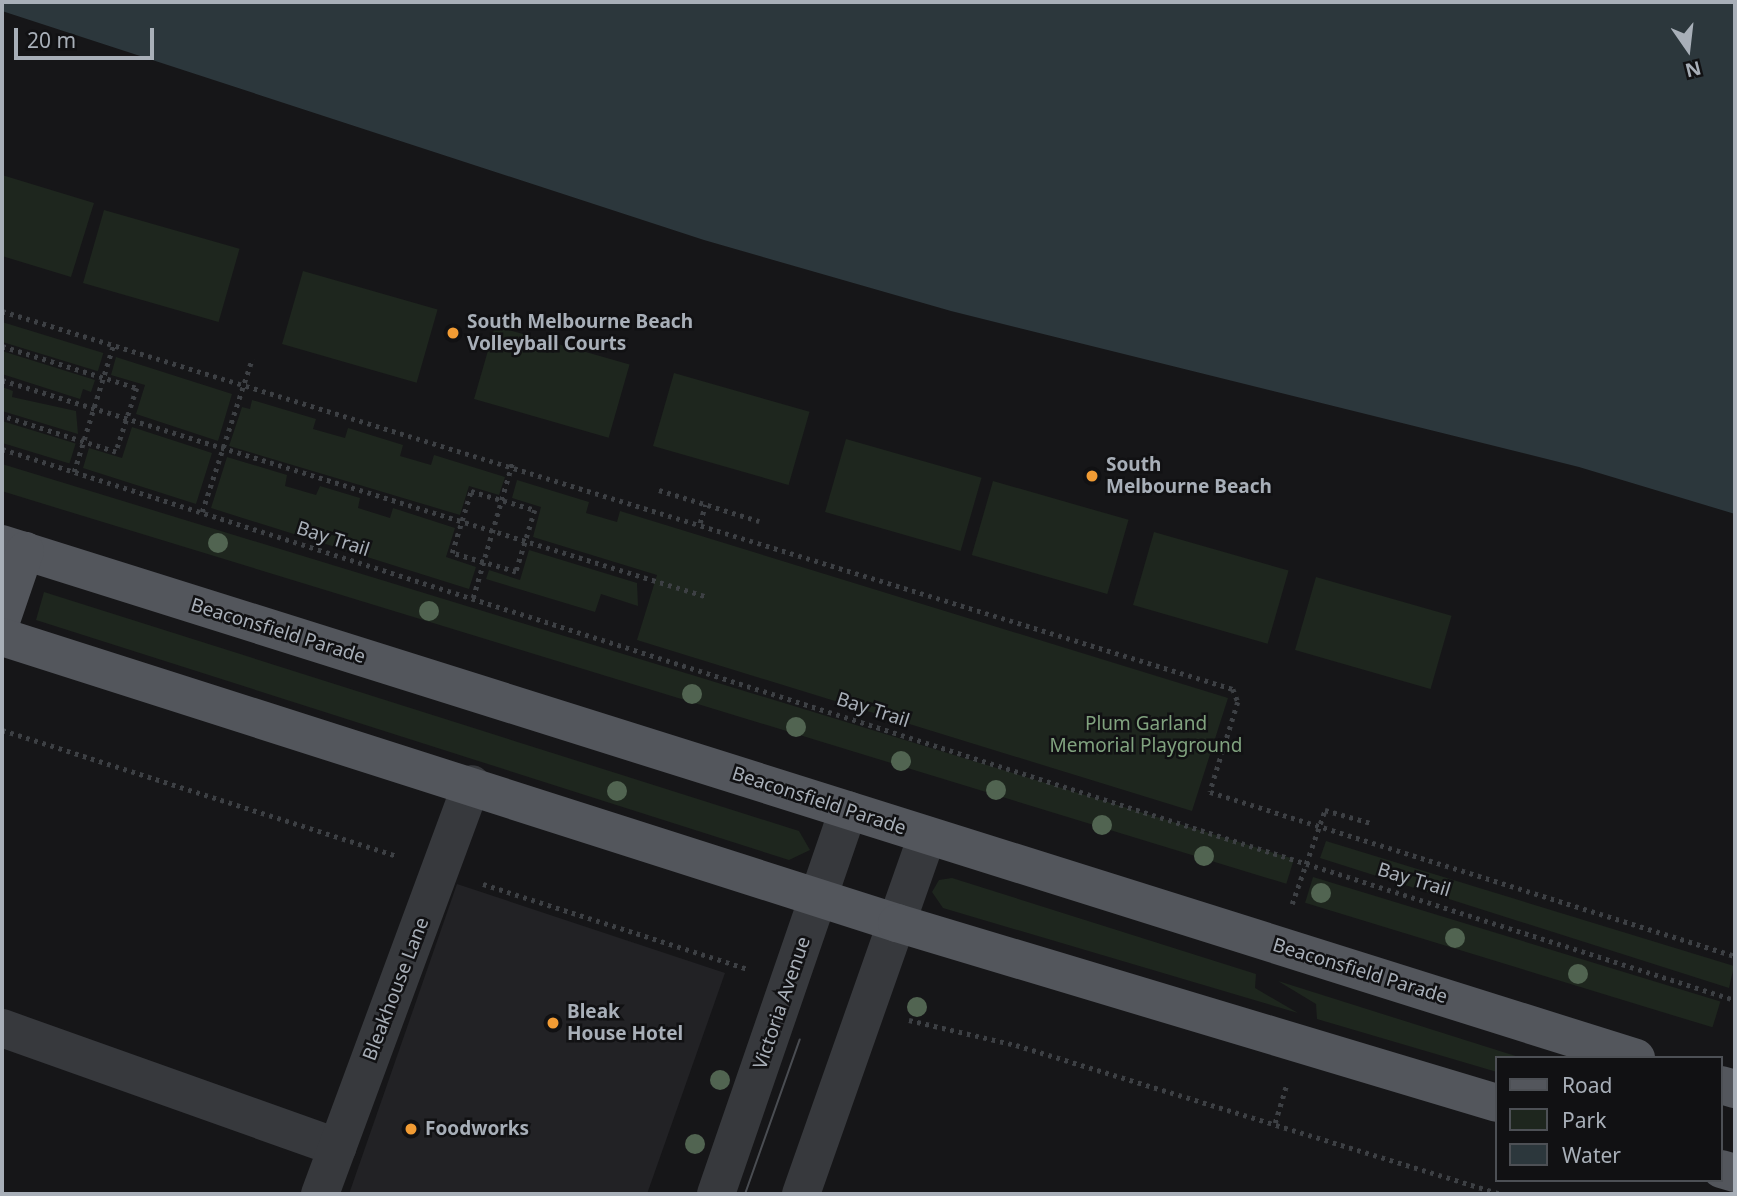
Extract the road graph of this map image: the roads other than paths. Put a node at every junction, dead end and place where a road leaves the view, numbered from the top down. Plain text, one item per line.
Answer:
1 (13, 547) edge
2 (2, 618) edge
3 (2, 637) edge
4 (472, 785) junction
5 (848, 810) junction
6 (927, 836) junction
7 (818, 897) junction
8 (897, 923) junction
9 (2, 1028) edge
10 (1630, 1056) edge
11 (1496, 1103) edge
12 (337, 1147) junction
13 (320, 1194) edge
14 (716, 1194) edge
15 (801, 1194) edge

1 - 2 main road
1 - 5 main road, Beaconsfield Parade
3 - 4 main road
4 - 7 main road
4 - 12 street, Bleakhouse Lane
5 - 6 main road, Beaconsfield Parade
5 - 7 street, Victoria Avenue
6 - 8 street
6 - 10 main road, Beaconsfield Parade
7 - 8 main road
7 - 14 street, Victoria Avenue
8 - 11 main road
8 - 15 street
9 - 12 street
12 - 13 street, Bleakhouse Lane

